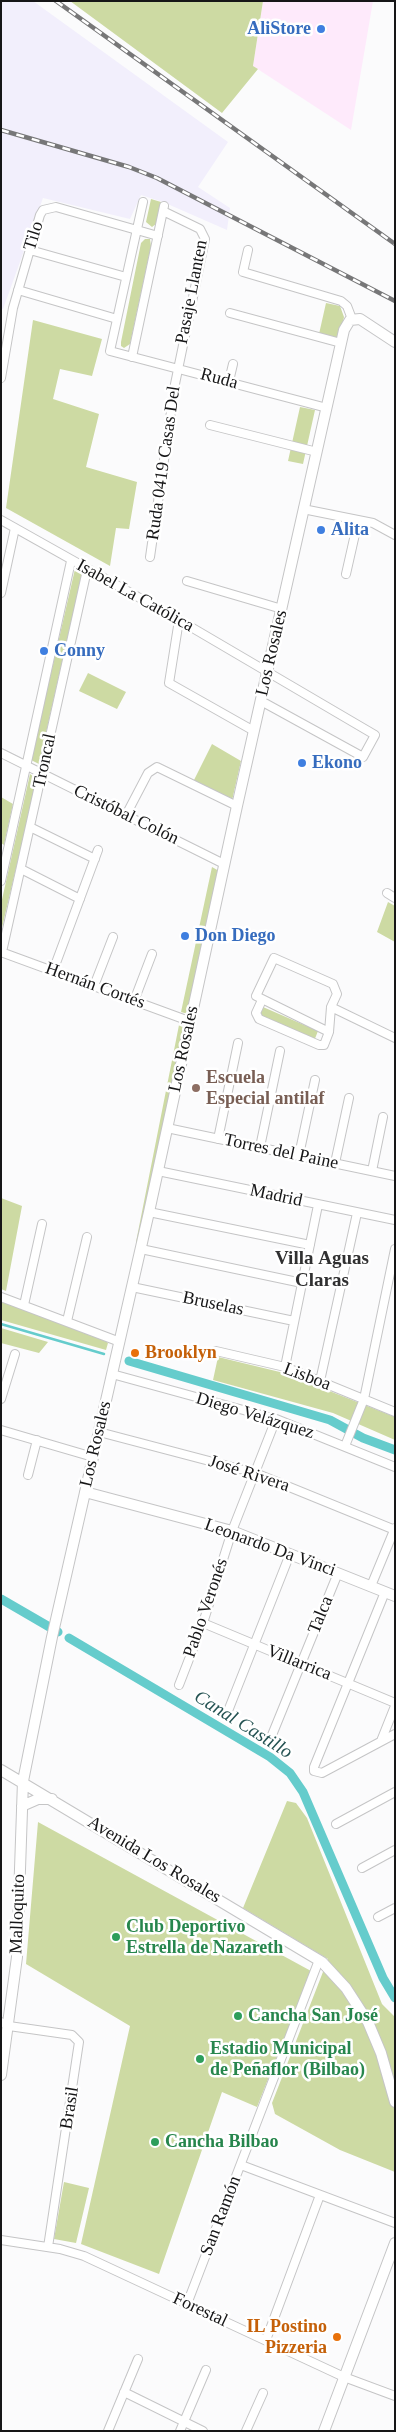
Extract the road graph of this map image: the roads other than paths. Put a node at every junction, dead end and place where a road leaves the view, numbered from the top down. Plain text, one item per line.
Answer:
1 (143, 202) dead end
2 (136, 231) junction
3 (158, 236) junction
4 (30, 250) junction
5 (248, 250) dead end
6 (126, 277) junction
7 (18, 290) junction
8 (230, 313) dead end
9 (117, 319) junction
10 (352, 319) junction
11 (395, 342) edge
12 (341, 344) junction
13 (132, 357) junction
14 (233, 364) dead end
15 (178, 368) junction
16 (1, 378) edge
17 (229, 381) junction
18 (327, 408) junction
19 (210, 425) dead end
20 (316, 452) junction
21 (304, 509) junction
22 (1, 520) edge
23 (358, 521) junction
24 (15, 528) junction
25 (395, 535) edge
26 (150, 557) dead end
27 (72, 560) junction
28 (87, 570) junction
29 (346, 574) dead end
30 (187, 582) dead end
31 (1, 593) edge
32 (282, 609) junction
33 (179, 620) junction
34 (268, 673) junction
35 (261, 701) junction
36 (254, 732) junction
37 (1, 753) edge
38 (27, 766) junction
39 (42, 773) junction
40 (237, 806) junction
41 (126, 815) junction
42 (30, 827) junction
43 (5, 848) edge
44 (98, 850) dead end
45 (95, 858) junction
46 (224, 864) junction
47 (21, 869) junction
48 (1, 881) edge
49 (387, 893) dead end
50 (80, 898) junction
51 (395, 898) edge
52 (113, 936) dead end
53 (2, 952) edge
54 (152, 954) dead end
55 (54, 970) junction
56 (94, 986) junction
57 (262, 1000) junction
58 (134, 1001) junction
59 (331, 1008) junction
60 (189, 1021) junction
61 (329, 1032) junction
62 (395, 1038) edge
63 (238, 1043) dead end
64 (280, 1051) dead end
65 (315, 1080) dead end
66 (349, 1098) dead end
67 (383, 1117) dead end
68 (167, 1128) junction
69 (218, 1139) junction
70 (260, 1147) junction
71 (299, 1156) junction
72 (335, 1163) junction
73 (158, 1171) junction
74 (372, 1171) junction
75 (395, 1176) edge
76 (318, 1204) junction
77 (149, 1212) junction
78 (357, 1212) junction
79 (395, 1220) edge
80 (42, 1224) dead end
81 (87, 1237) dead end
82 (310, 1245) junction
83 (141, 1249) junction
84 (395, 1249) edge
85 (394, 1258) edge
86 (302, 1283) junction
87 (132, 1287) junction
88 (1, 1297) edge
89 (24, 1305) junction
90 (67, 1321) junction
91 (294, 1321) junction
92 (120, 1342) junction
93 (216, 1351) dead end
94 (15, 1354) dead end
95 (285, 1367) junction
96 (112, 1374) junction
97 (320, 1381) junction
98 (1, 1399) edge
99 (364, 1399) junction
100 (395, 1412) edge
101 (276, 1419) junction
102 (1, 1430) edge
103 (99, 1432) junction
104 (37, 1440) junction
105 (346, 1443) junction
106 (93, 1456) junction
107 (395, 1467) edge
108 (255, 1473) junction
109 (28, 1475) dead end
110 (85, 1492) junction
111 (394, 1529) edge
112 (232, 1531) junction
113 (290, 1554) junction
114 (338, 1573) junction
115 (371, 1586) junction
116 (390, 1594) edge
117 (204, 1623) junction
118 (254, 1644) junction
119 (301, 1663) junction
120 (348, 1683) junction
121 (179, 1685) dead end
122 (395, 1705) edge
123 (228, 1711) dead end
124 (395, 1734) edge
125 (270, 1740) dead end
126 (381, 1741) junction
127 (1, 1770) edge
128 (22, 1782) junction
129 (395, 1792) edge
130 (52, 1799) junction
131 (22, 1806) junction
132 (336, 1824) dead end
133 (395, 1850) edge
134 (362, 1868) dead end
135 (395, 1908) edge
136 (378, 1917) dead end
137 (320, 1960) junction
138 (5, 2024) edge
139 (1, 2074) edge
140 (395, 2102) edge
141 (241, 2165) junction
142 (320, 2195) junction
143 (395, 2223) edge
144 (1, 2240) edge
145 (395, 2243) edge
146 (48, 2247) junction
147 (188, 2304) junction
148 (266, 2340) junction
149 (138, 2359) dead end
150 (206, 2370) dead end
151 (344, 2377) junction
152 (124, 2392) junction
153 (263, 2393) dead end
154 (395, 2396) edge
155 (184, 2422) junction
156 (108, 2431) edge
157 (180, 2431) edge
158 (203, 2431) edge
159 (246, 2431) edge
160 (324, 2431) edge

1 - 2 street
2 - 3 street, Tilo
2 - 4 street, Tilo
2 - 6 street
3 - 13 street
3 - 15 street, Pasaje Llanten
4 - 6 street
4 - 7 street, Tilo
5 - 10 street
6 - 9 street
7 - 9 street
7 - 16 street, Tilo
8 - 12 street
9 - 13 street, Ruda
10 - 11 street
10 - 12 street, Los Rosales
12 - 18 street, Los Rosales
13 - 15 street, Ruda
14 - 17 street
15 - 17 street, Ruda
15 - 26 street, Ruda 0419 Casas Del
17 - 18 street, Ruda
18 - 20 street, Los Rosales
19 - 20 street
20 - 21 street, Los Rosales
21 - 23 street
21 - 32 street, Los Rosales
22 - 24 street, Isabel La Católica
23 - 25 street
23 - 29 street
24 - 27 street, Isabel La Católica
24 - 31 street
27 - 28 street, Isabel La Católica
27 - 38 street, Troncal
28 - 33 street, Isabel La Católica
28 - 39 street, Troncal
30 - 32 street
32 - 34 street, Los Rosales
33 - 34 street, Isabel La Católica
33 - 36 street
34 - 35 street, Los Rosales
34 - 35 street, Isabel La Católica
35 - 36 street, Los Rosales
36 - 40 street, Los Rosales
37 - 38 street, Cristóbal Colón
38 - 39 street, Cristóbal Colón
38 - 43 street, Troncal
39 - 41 street, Cristóbal Colón
39 - 42 street, Troncal
40 - 41 street
40 - 46 street, Los Rosales
41 - 46 street, Cristóbal Colón
42 - 45 street
42 - 47 street, Troncal
43 - 48 street, Troncal
44 - 45 street
45 - 50 street
46 - 60 street, Los Rosales
47 - 50 street
47 - 53 street, Troncal
49 - 51 street
50 - 55 street
52 - 56 street
53 - 55 street, Hernán Cortés
54 - 58 street
55 - 56 street, Hernán Cortés
56 - 58 street, Hernán Cortés
57 - 59 street
57 - 61 street
57 - 61 street
58 - 60 street, Hernán Cortés
59 - 61 street
59 - 62 street
60 - 68 street, Los Rosales
63 - 69 street
64 - 70 street
65 - 71 street
66 - 72 street
67 - 74 street
68 - 69 street, Torres del Paine
68 - 73 street, Los Rosales
69 - 70 street, Torres del Paine
70 - 71 street, Torres del Paine
71 - 72 street, Torres del Paine
72 - 74 street, Torres del Paine
73 - 76 street, Madrid
73 - 77 street, Los Rosales
74 - 75 street, Torres del Paine
76 - 78 street, Madrid
76 - 82 street
77 - 82 street
77 - 83 street, Los Rosales
78 - 79 street, Madrid
78 - 97 street
80 - 89 street
81 - 90 street
82 - 86 street
83 - 86 street
83 - 87 street, Los Rosales
84 - 85 street
85 - 99 street
86 - 91 street
87 - 91 street, Bruselas
87 - 92 street, Los Rosales
88 - 89 street
89 - 90 street
90 - 92 street
91 - 95 street
92 - 96 street, Los Rosales
93 - 95 street, Lisboa
94 - 98 street
95 - 97 street, Lisboa
96 - 101 street, Diego Velázquez
96 - 103 street, Los Rosales
97 - 99 street, Lisboa
99 - 100 street, Lisboa
99 - 105 street
101 - 105 street, Diego Velázquez
101 - 108 street, Pablo Veronés
102 - 104 street
103 - 106 street, Los Rosales
103 - 108 street, José Rivera
104 - 106 street
104 - 109 street
105 - 107 street, Diego Velázquez
106 - 110 street, Los Rosales
108 - 111 street, José Rivera
108 - 112 street, Pablo Veronés
110 - 112 street, Leonardo Da Vinci
110 - 128 street, Los Rosales
111 - 115 street
112 - 113 street, Leonardo Da Vinci
112 - 117 street, Pablo Veronés
113 - 114 street, Leonardo Da Vinci
113 - 118 street
114 - 115 street, Leonardo Da Vinci
114 - 119 street, Talca
115 - 116 street, Leonardo Da Vinci
116 - 120 street
117 - 118 street, Villarrica
117 - 121 street, Pablo Veronés
118 - 119 street, Villarrica
118 - 123 street
119 - 120 street, Villarrica
119 - 125 street, Talca
120 - 122 street, Villarrica
120 - 126 street
122 - 126 street
124 - 126 street
127 - 128 street, Avenida Los Rosales
128 - 130 street, Avenida Los Rosales
128 - 131 street, Malloquito
129 - 132 street
130 - 131 street
130 - 137 street, Avenida Los Rosales
131 - 138 street, Malloquito
133 - 134 street
135 - 136 street
137 - 140 street, Avenida Los Rosales
137 - 141 street, San Ramón
138 - 139 street, Malloquito
138 - 146 street, Brasil
141 - 142 street
141 - 147 street, San Ramón
142 - 143 street
142 - 148 street
144 - 146 street, Forestal
145 - 151 street
146 - 147 street, Forestal
147 - 148 street, Forestal
148 - 151 street, Forestal
149 - 152 street
150 - 155 street
151 - 154 street, Forestal
151 - 160 street
152 - 155 street
152 - 156 street
153 - 159 street
155 - 157 street
155 - 158 street

